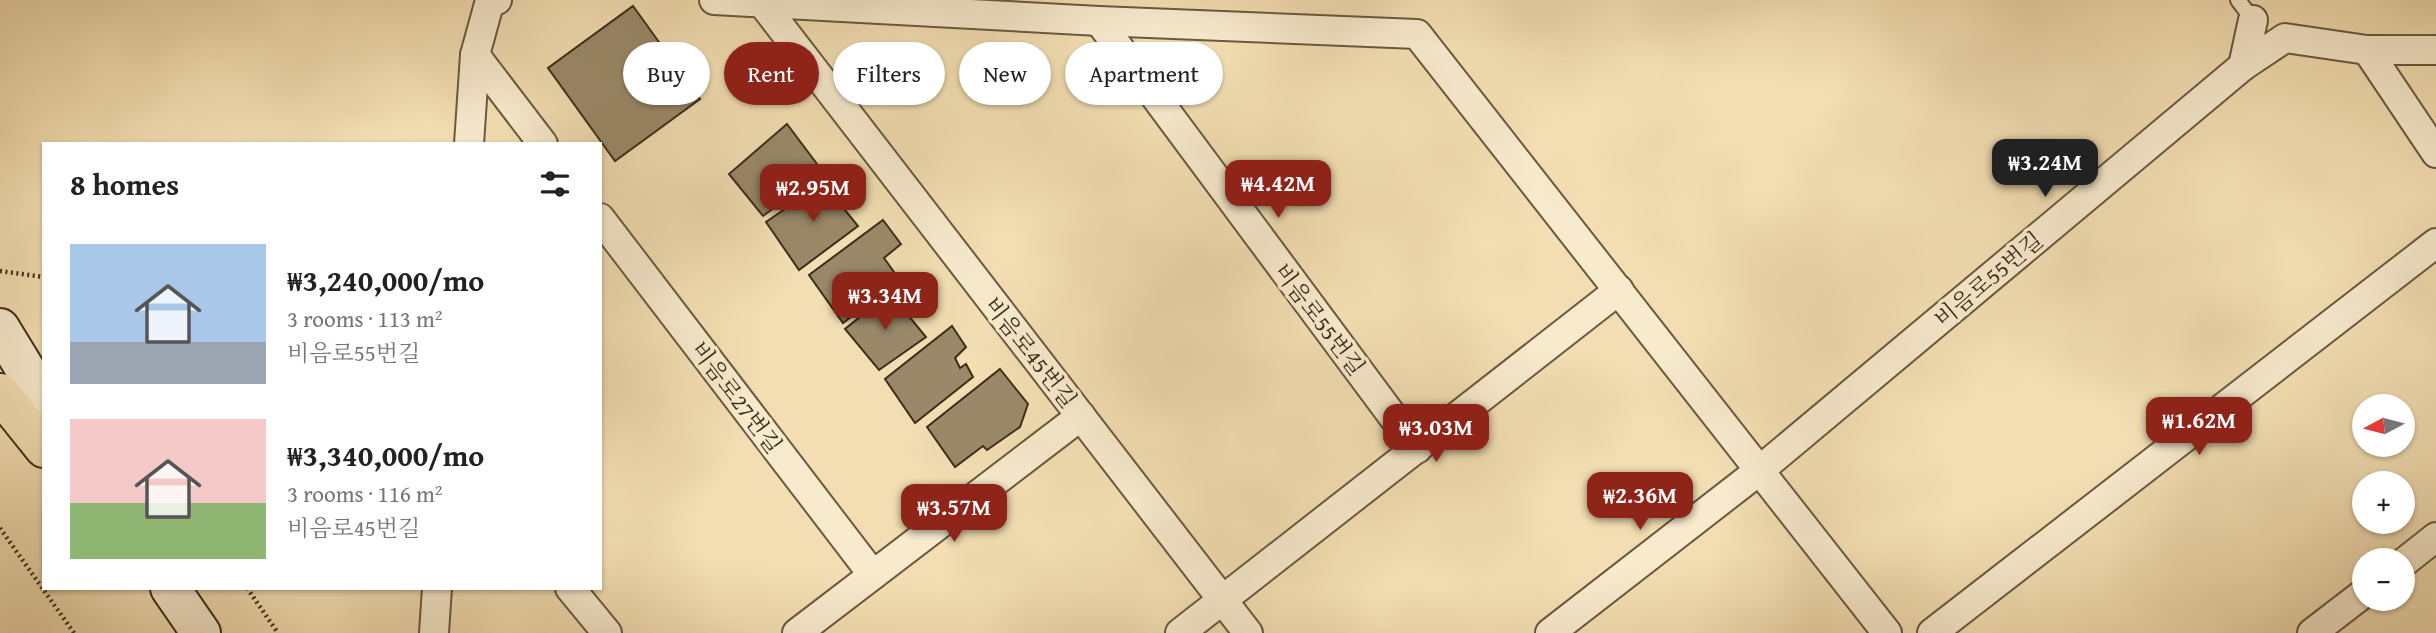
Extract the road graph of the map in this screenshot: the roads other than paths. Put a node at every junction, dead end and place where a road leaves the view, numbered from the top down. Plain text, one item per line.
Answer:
1 (714, 0) edge
2 (493, 2) edge
3 (762, 4) junction
4 (2246, 10) edge
5 (1099, 15) junction
6 (2367, 50) junction
7 (2436, 50) edge
8 (475, 55) junction
9 (2243, 66) junction
10 (469, 142) edge
11 (541, 142) edge
12 (2436, 153) edge
13 (602, 221) edge
14 (2436, 243) edge
15 (1619, 290) junction
16 (0, 328) edge
17 (0, 393) edge
18 (42, 397) edge
19 (1081, 416) junction
20 (42, 446) edge
21 (1416, 449) junction
22 (1760, 470) junction
23 (2436, 537) edge
24 (2415, 554) edge
25 (873, 575) junction
26 (171, 590) edge
27 (437, 590) edge
28 (572, 590) edge
29 (1223, 600) junction
30 (2352, 602) edge
31 (201, 633) edge
32 (434, 633) edge
33 (607, 633) edge
34 (797, 633) edge
35 (1180, 633) edge
36 (1248, 633) edge
37 (1550, 633) edge
38 (1887, 633) edge
39 (1932, 633) edge
40 (2312, 633) edge

1 - 3 street
2 - 8 street
3 - 5 street
3 - 19 street, 비음로45번길
4 - 9 street
5 - 15 street
5 - 21 street, 비음로55번길
6 - 7 street, 비음로55번길
6 - 9 street, 비음로55번길
6 - 12 street
8 - 10 street
8 - 11 street
9 - 22 street, 비음로55번길
13 - 25 street, 비음로27번길
14 - 39 street
15 - 21 street
15 - 22 street
16 - 18 main road
17 - 20 highway
19 - 25 street
19 - 29 street, 비음로45번길
21 - 29 street
22 - 37 street, 비음로55번길
22 - 38 street
23 - 24 street
25 - 34 street
26 - 31 main road
27 - 32 street
28 - 33 street
29 - 35 street
29 - 36 street, 비음로45번길
30 - 40 street

